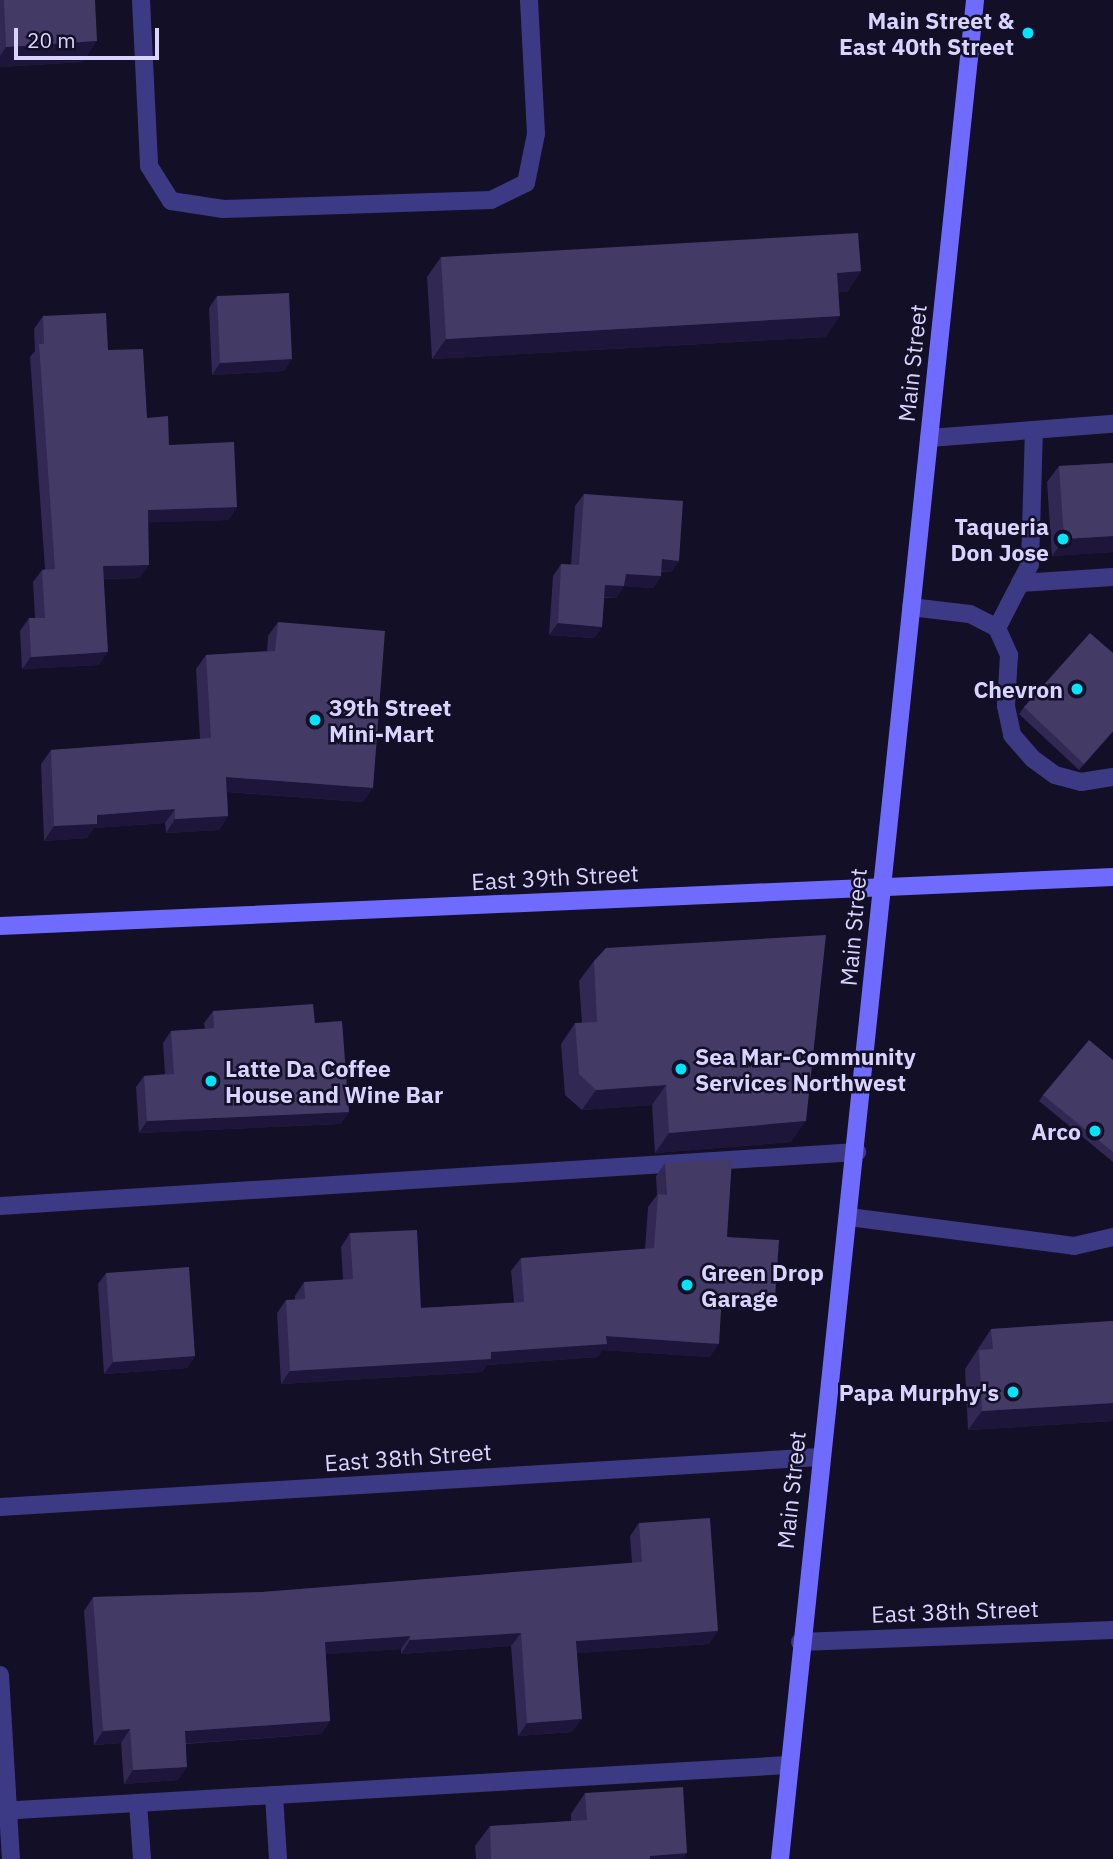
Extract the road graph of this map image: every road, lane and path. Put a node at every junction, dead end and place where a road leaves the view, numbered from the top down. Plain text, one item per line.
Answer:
1 (141, 0) edge
2 (529, 0) edge
3 (975, 0) edge
4 (1113, 424) edge
5 (1034, 430) junction
6 (929, 438) junction
7 (1113, 577) edge
8 (1020, 583) junction
9 (911, 607) junction
10 (997, 628) junction
11 (1113, 777) edge
12 (1113, 877) edge
13 (881, 888) junction
14 (0, 926) edge
15 (857, 1152) junction
16 (0, 1206) edge
17 (849, 1217) junction
18 (1113, 1237) edge
19 (819, 1457) junction
20 (0, 1507) edge
21 (1113, 1630) edge
22 (800, 1642) junction
23 (0, 1675) edge
24 (788, 1765) junction
25 (274, 1795) junction
26 (138, 1803) junction
27 (4, 1810) edge
28 (11, 1859) edge
29 (142, 1859) edge
30 (278, 1859) edge
31 (780, 1859) edge

1 - 2 street
3 - 6 main road, Main Street
4 - 5 street
5 - 6 street
5 - 8 street
6 - 9 main road, Main Street
7 - 8 street
8 - 10 street
9 - 10 street
9 - 13 main road, Main Street
10 - 11 street
12 - 13 main road, East 39th Street
13 - 14 main road, East 39th Street
13 - 15 main road, Main Street
15 - 16 street
15 - 17 main road, Main Street
17 - 18 street
17 - 19 main road, Main Street
19 - 20 street, East 38th Street
19 - 22 main road, Main Street
21 - 22 street, East 38th Street
22 - 24 main road, Main Street
23 - 27 street
24 - 25 street
24 - 31 main road, Main Street
25 - 26 street
25 - 30 street
26 - 27 street
26 - 29 street
27 - 28 street

